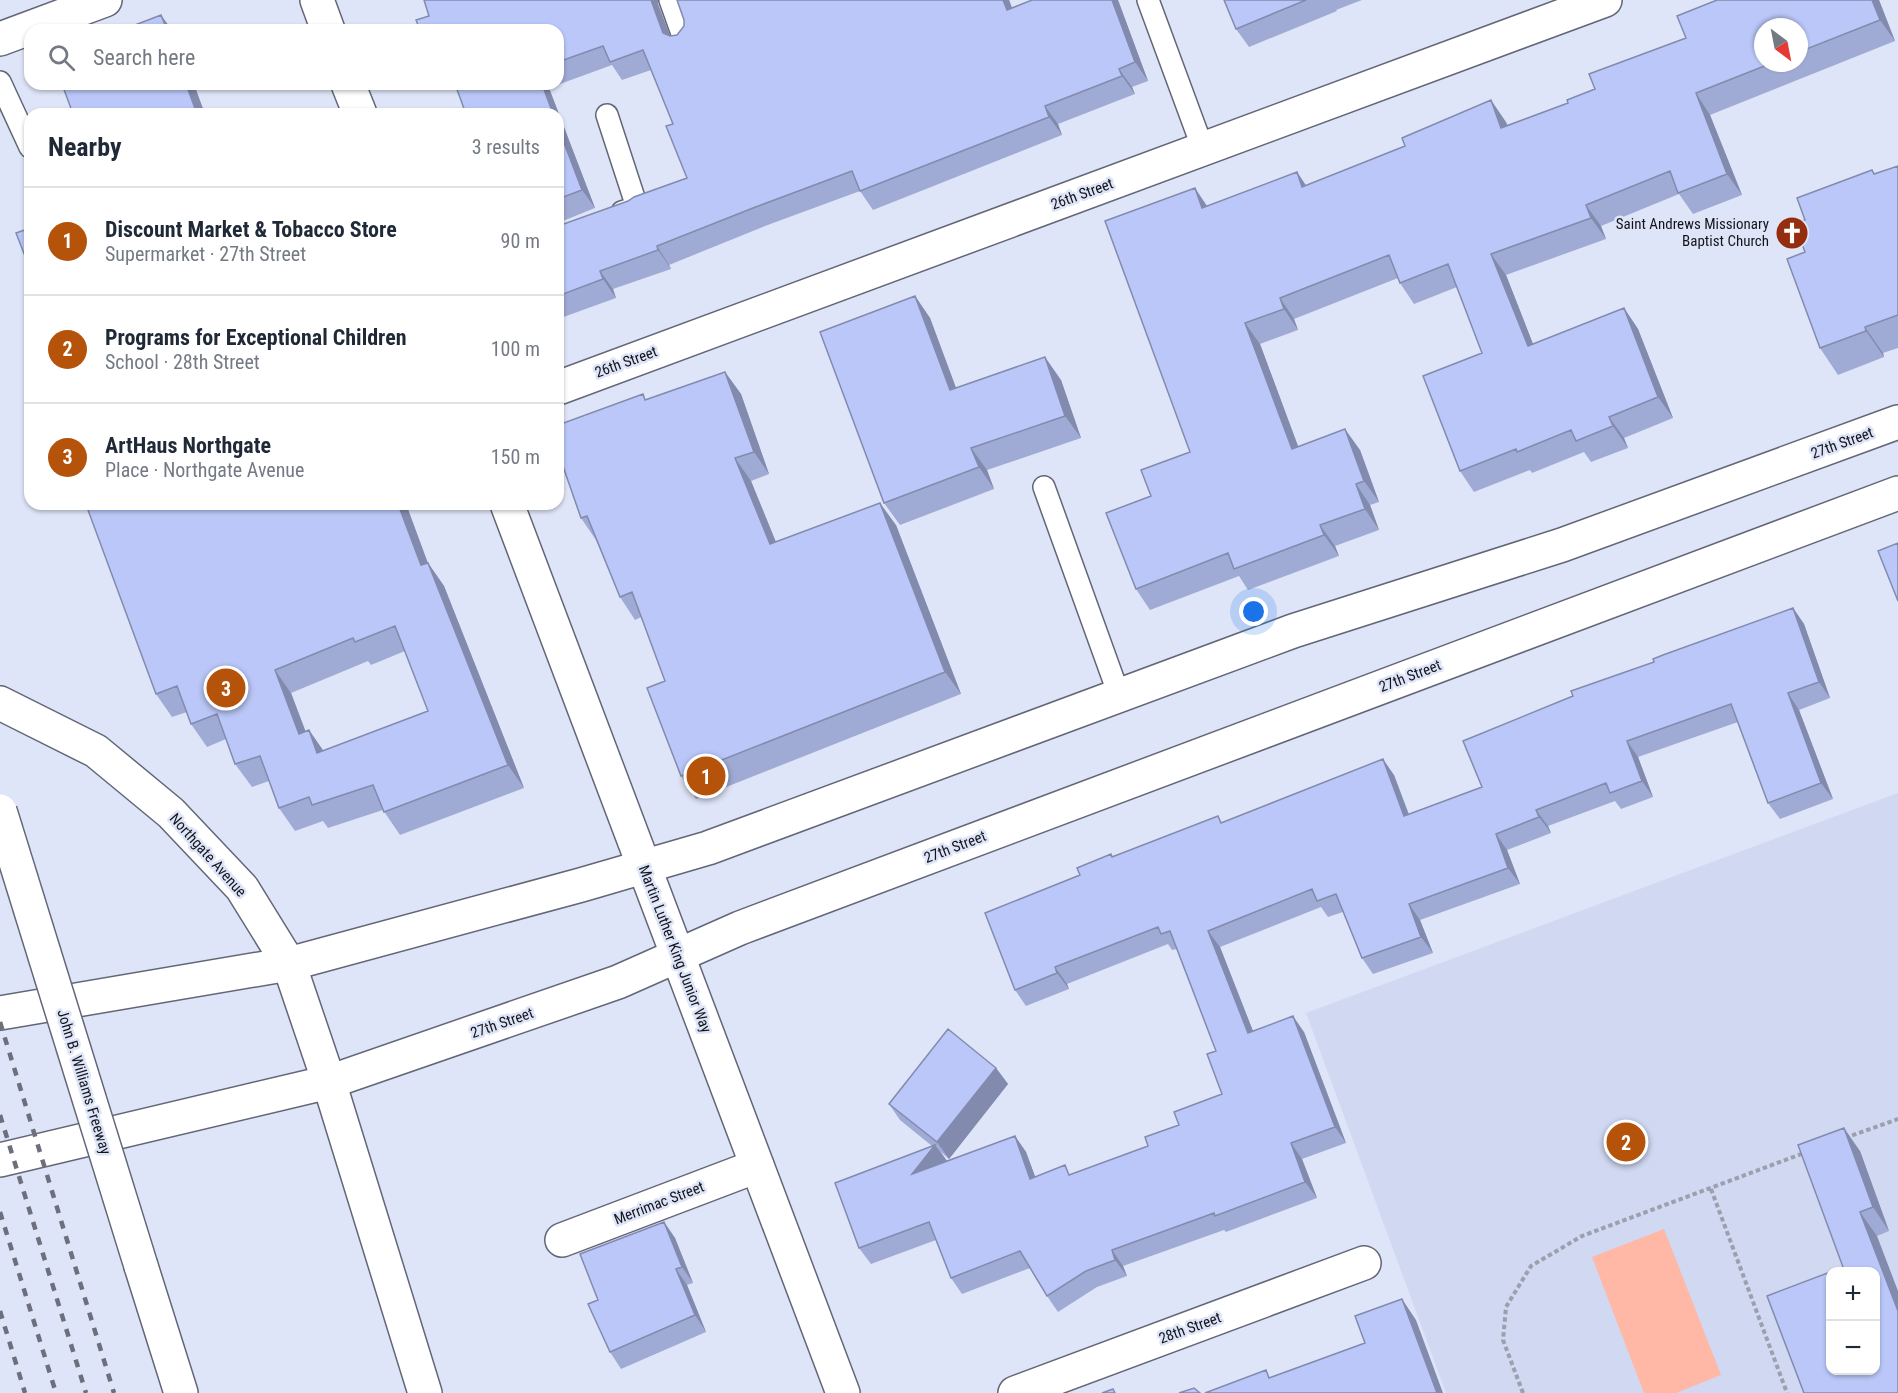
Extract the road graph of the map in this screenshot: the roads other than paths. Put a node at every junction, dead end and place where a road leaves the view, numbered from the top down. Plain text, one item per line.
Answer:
1 (317, 0) edge
2 (670, 0) edge
3 (1148, 0) edge
4 (1605, 0) edge
5 (95, 2) edge
6 (39, 24) edge
7 (326, 24) edge
8 (24, 30) edge
9 (0, 39) edge
10 (686, 42) edge
11 (0, 82) edge
12 (350, 90) edge
13 (358, 108) edge
14 (606, 115) dead end
15 (24, 134) edge
16 (1203, 149) junction
17 (608, 218) edge
18 (564, 386) edge
19 (1898, 422) edge
20 (1044, 487) dead end
21 (1898, 493) edge
22 (509, 510) edge
23 (1119, 695) junction
24 (0, 704) edge
25 (0, 811) edge
26 (644, 868) junction
27 (678, 956) junction
28 (289, 964) junction
29 (0, 1013) edge
30 (329, 1082) junction
31 (0, 1161) edge
32 (757, 1166) junction
33 (562, 1240) dead end
34 (1364, 1263) dead end
35 (168, 1352) junction
36 (181, 1393) edge
37 (190, 1393) edge
38 (425, 1393) edge
39 (843, 1393) edge
40 (1015, 1393) edge

1 - 7 main road
2 - 10 lane
3 - 16 lane
4 - 16 main road, 26th Street
5 - 6 main road
8 - 9 main road
11 - 15 lane
12 - 13 main road
14 - 17 lane
16 - 18 main road, 26th Street
19 - 23 main road, 27th Street
20 - 23 lane
21 - 27 main road, 27th Street
22 - 26 main road, Martin Luther King Junior Way
23 - 26 main road, 27th Street
24 - 28 main road, Northgate Avenue
25 - 35 main road, John B. Williams Freeway, bridge
26 - 27 main road, Martin Luther King Junior Way
26 - 28 main road, 27th Street
27 - 30 main road, 27th Street
27 - 32 main road, Martin Luther King Junior Way
28 - 29 main road, 27th Street
28 - 30 main road, Northgate Avenue
30 - 31 main road, 27th Street
30 - 38 main road, Northgate Avenue
32 - 33 main road, Merrimac Street
32 - 39 main road, Martin Luther King Junior Way
34 - 40 main road, 28th Street
35 - 36 main road
35 - 37 main road

